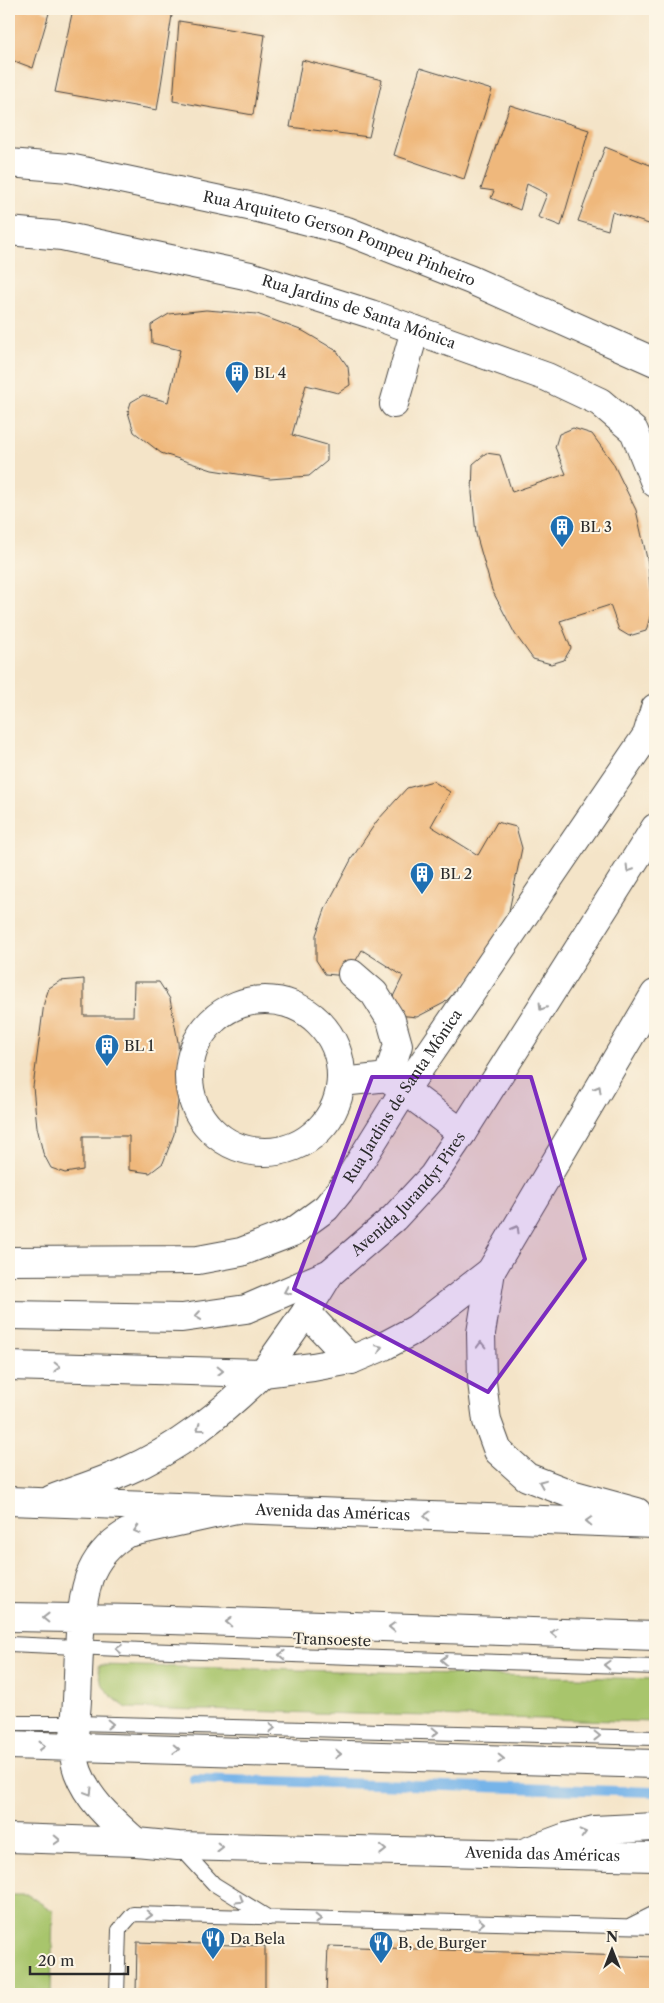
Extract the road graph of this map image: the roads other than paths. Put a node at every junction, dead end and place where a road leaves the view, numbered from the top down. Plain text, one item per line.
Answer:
1 (9, 163) edge
2 (9, 231) edge
3 (415, 330) junction
4 (655, 362) edge
5 (394, 404) dead end
6 (655, 483) edge
7 (655, 708) edge
8 (655, 828) edge
9 (352, 974) dead end
10 (655, 994) edge
11 (647, 1017) edge
12 (342, 1082) junction
13 (396, 1084) junction
14 (462, 1133) junction
15 (9, 1261) edge
16 (491, 1271) junction
17 (330, 1273) junction
18 (306, 1312) junction
19 (9, 1315) edge
20 (351, 1360) junction
21 (9, 1366) edge
22 (263, 1373) junction
23 (9, 1501) edge
24 (40, 1503) junction
25 (236, 1509) junction
26 (655, 1517) edge
27 (655, 1524) edge
28 (9, 1617) edge
29 (82, 1619) junction
30 (655, 1636) edge
31 (9, 1644) edge
32 (81, 1646) junction
33 (655, 1667) edge
34 (9, 1723) edge
35 (76, 1734) junction
36 (655, 1738) edge
37 (9, 1745) edge
38 (655, 1764) edge
39 (655, 1827) edge
40 (9, 1838) edge
41 (136, 1842) junction
42 (178, 1846) junction
43 (520, 1854) junction
44 (655, 1857) edge
45 (655, 1913) edge
46 (269, 1918) junction
47 (630, 1926) junction
48 (655, 1927) edge
49 (117, 1994) edge

1 - 4 main road, Rua Arquiteto Gerson Pompeu Pinheiro
2 - 3 main road, Rua Jardins de Santa Mônica
3 - 5 main road
3 - 6 main road, Rua Jardins de Santa Mônica
7 - 13 main road, Rua Jardins de Santa Mônica
8 -> 14 main road, Avenida Jurandyr Pires
9 - 13 main road
10 - 11 main road
16 -> 11 main road
12 - 12 main road
12 - 13 main road
13 - 14 main road
13 - 15 main road, Rua Jardins de Santa Mônica
14 - 17 main road, Avenida Jurandyr Pires
20 -> 16 main road
26 -> 16 main road
17 - 18 main road
17 -> 19 main road, Avenida Jurandyr Pires
18 - 20 main road
18 - 22 main road
20 - 22 main road
21 -> 22 main road
22 -> 24 main road
23 - 24 main road, Avenida das Américas
24 - 25 main road, Avenida das Américas
27 -> 25 main road, Avenida das Américas
25 -> 29 main road
29 -> 28 main road
30 -> 29 main road
29 - 32 main road
31 - 32 lane, Transoeste
33 -> 32 lane, Transoeste
32 - 35 main road
34 - 35 lane
35 -> 36 lane
37 -> 35 main road
35 -> 38 main road
35 -> 41 main road
43 -> 39 main road
40 -> 41 main road, Avenida das Américas
41 - 42 main road, Avenida das Américas
42 -> 43 main road, Avenida das Américas
42 -> 46 lane
43 - 44 main road, Avenida das Américas
45 - 47 lane
46 -> 47 lane
49 -> 46 lane
47 - 48 lane

